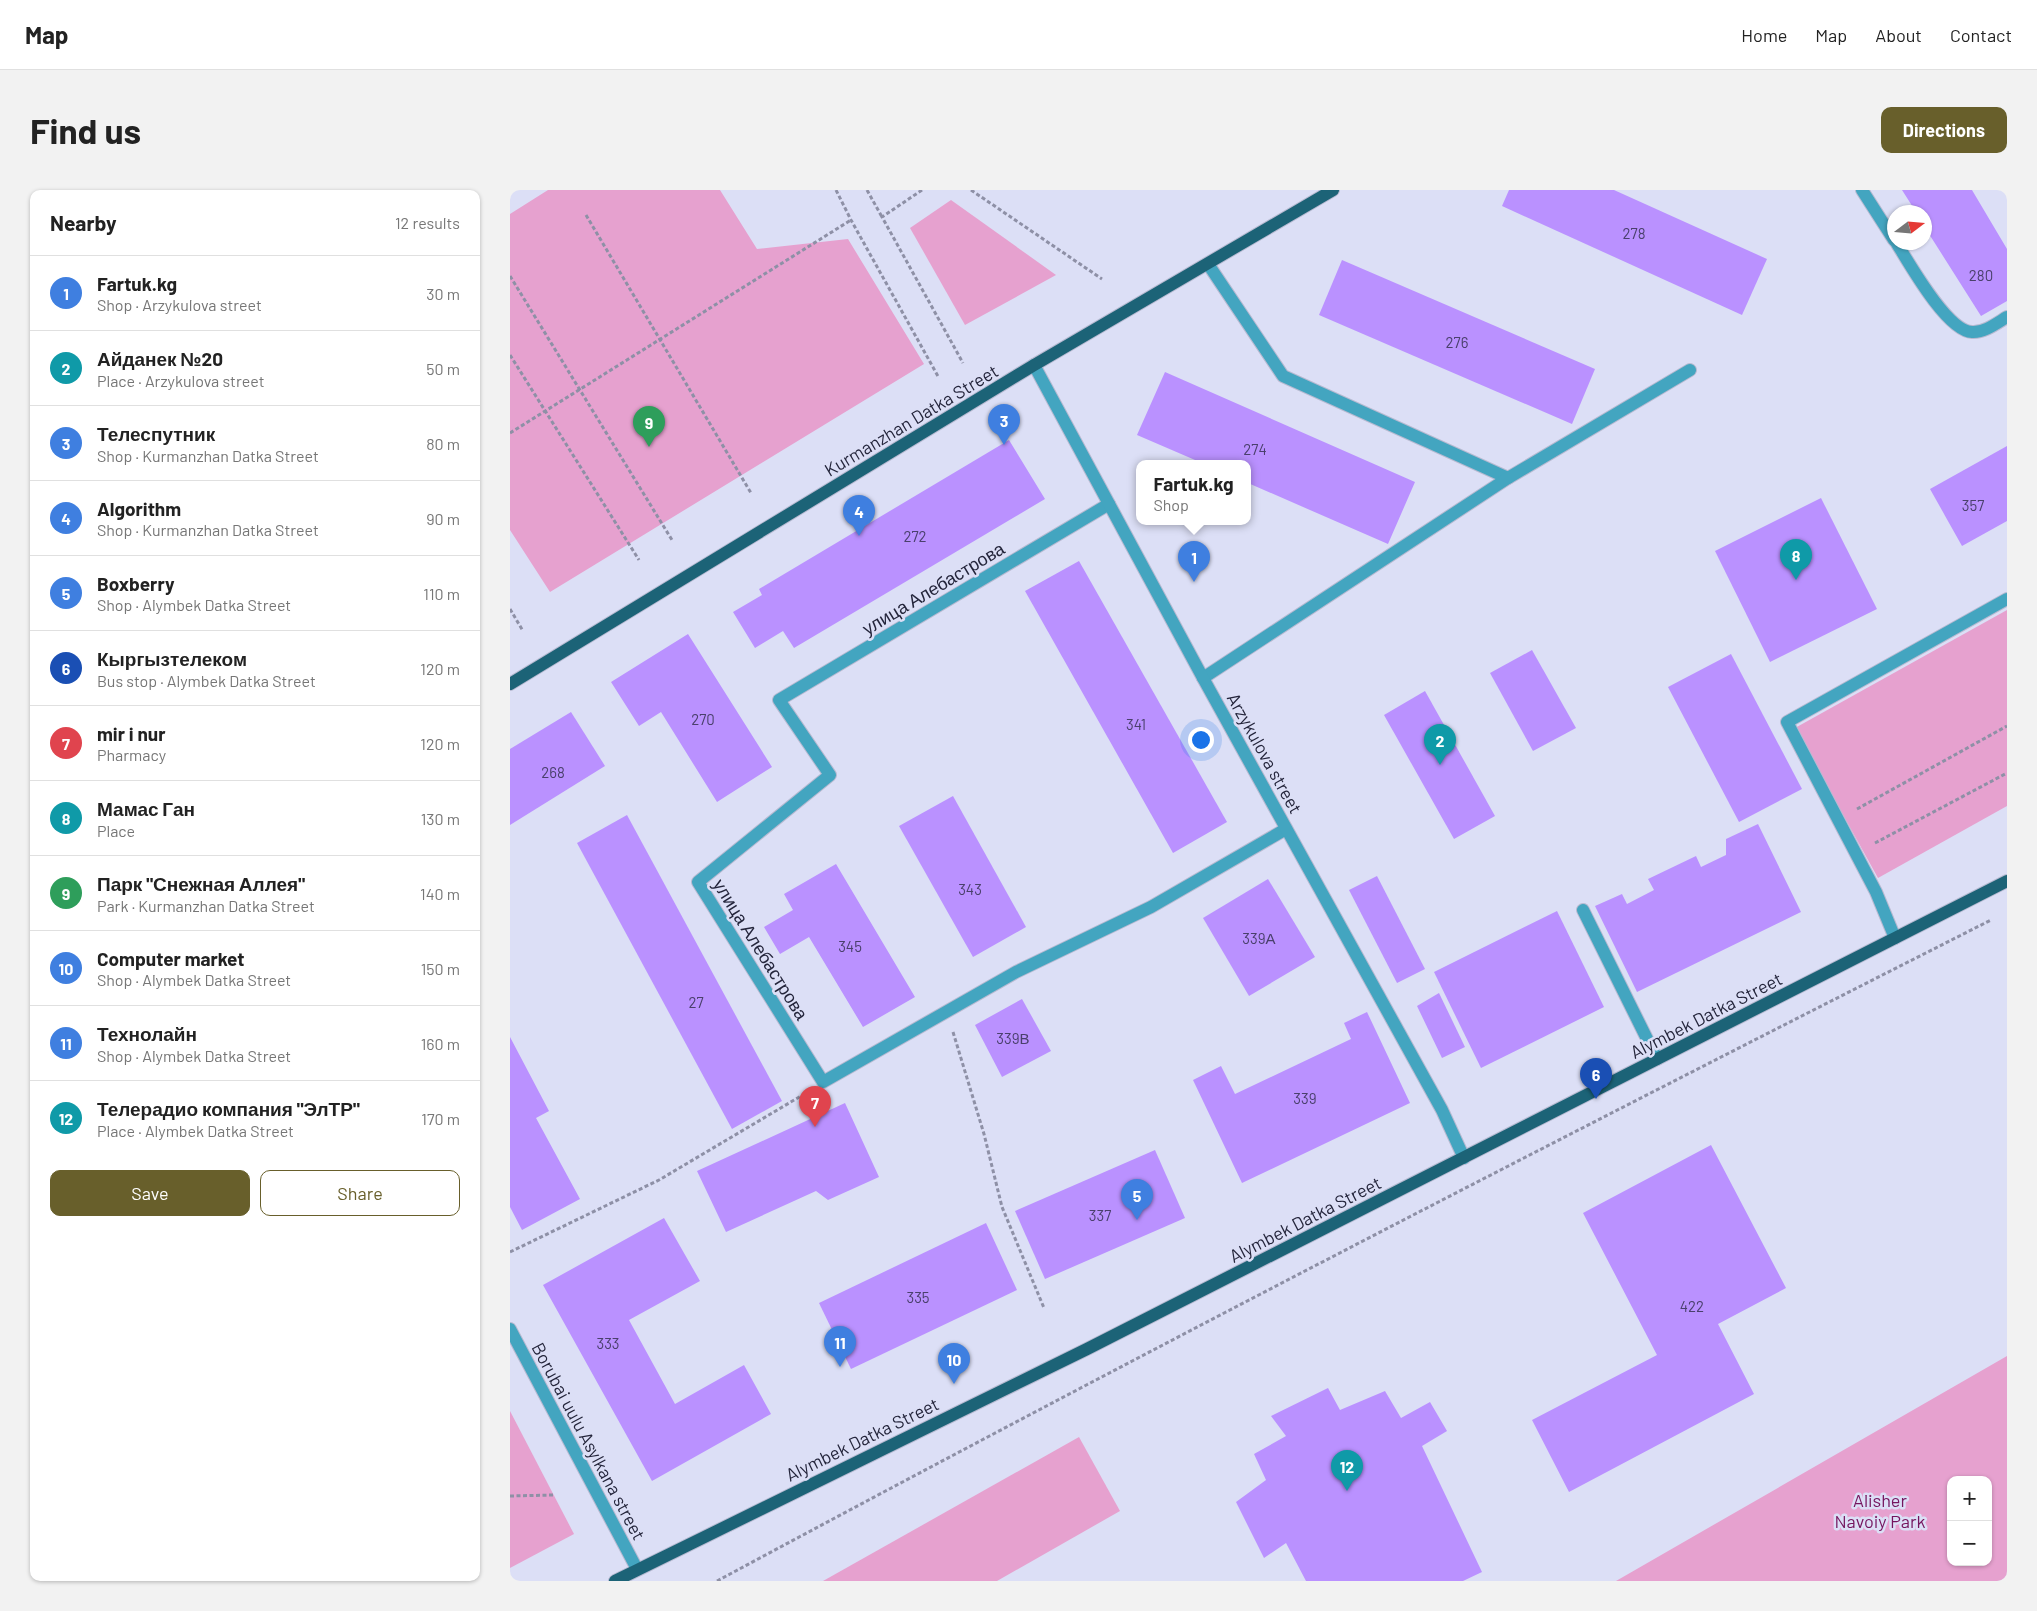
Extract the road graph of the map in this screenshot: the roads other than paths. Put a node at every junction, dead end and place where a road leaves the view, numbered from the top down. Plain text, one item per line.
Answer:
1 (1333, 190) edge
2 (1862, 190) edge
3 (1887, 229) edge
4 (1901, 250) edge
5 (1208, 264) junction
6 (2007, 316) edge
7 (1034, 366) junction
8 (1690, 370) dead end
9 (1508, 478) junction
10 (1109, 504) junction
11 (2007, 599) edge
12 (1203, 678) junction
13 (510, 684) edge
14 (1286, 829) junction
15 (2007, 880) edge
16 (1583, 910) dead end
17 (1895, 938) junction
18 (1657, 1059) junction
19 (1464, 1158) junction
20 (510, 1329) edge
21 (637, 1569) junction
22 (615, 1581) edge

1 - 5 main road, Kurmanzhan Datka Street
2 - 3 street
4 - 6 street
5 - 7 main road, Kurmanzhan Datka Street
5 - 9 street
7 - 10 street, Arzykulova street
7 - 13 main road, Kurmanzhan Datka Street
8 - 9 street
9 - 12 street
10 - 12 street, Arzykulova street
10 - 14 street, улица Алебастрова
11 - 17 street
12 - 14 street, Arzykulova street
14 - 19 street, Arzykulova street
15 - 17 main road, Alymbek Datka Street
16 - 18 street
17 - 18 main road, Alymbek Datka Street
18 - 19 main road, Alymbek Datka Street
19 - 21 main road, Alymbek Datka Street
20 - 21 street, Borubai uulu Asylkana street
21 - 22 main road, Alymbek Datka Street

